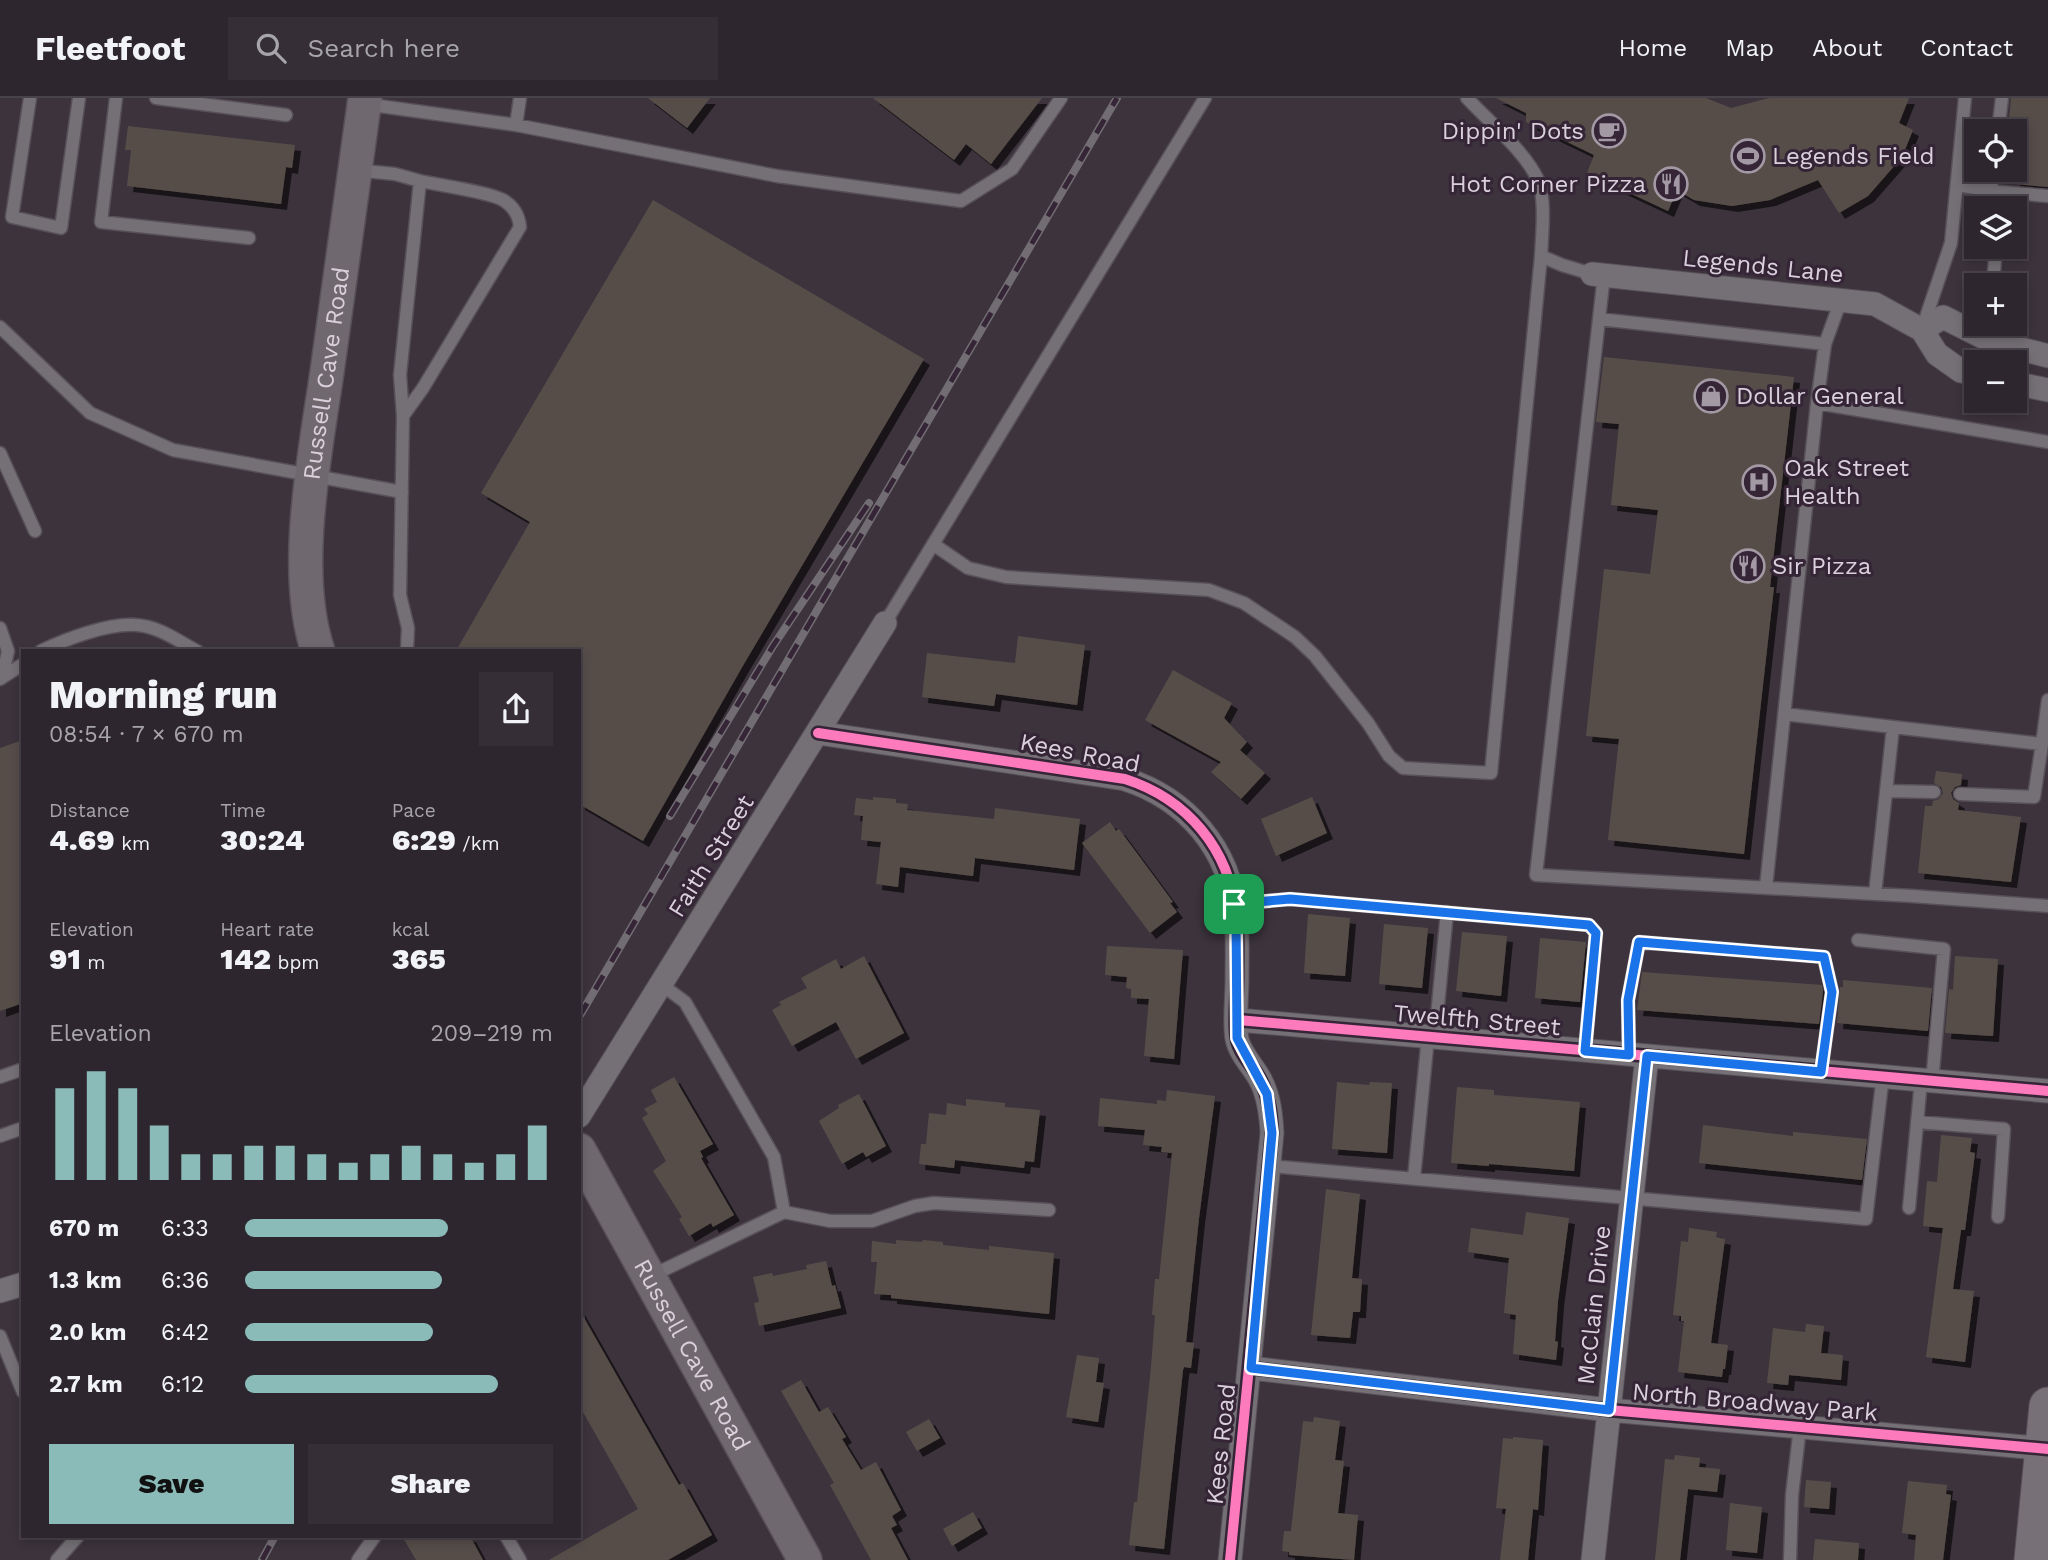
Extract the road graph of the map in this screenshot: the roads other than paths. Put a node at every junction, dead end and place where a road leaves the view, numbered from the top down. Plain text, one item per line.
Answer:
1 (30, 98) edge
2 (79, 98) edge
3 (116, 98) edge
4 (156, 98) edge
5 (520, 98) edge
6 (1061, 98) edge
7 (1205, 98) edge
8 (1467, 98) edge
9 (1965, 98) edge
10 (2003, 98) edge
11 (365, 101) edge
12 (285, 115) dead end
13 (2000, 119) edge
14 (516, 125) junction
15 (355, 170) junction
16 (420, 181) junction
17 (1994, 182) edge
18 (1957, 186) junction
19 (1995, 191) junction
20 (1996, 196) edge
21 (2048, 196) edge
22 (249, 238) dead end
23 (1541, 256) junction
24 (1598, 274) junction
25 (1841, 300) junction
26 (1599, 319) junction
27 (0, 327) edge
28 (1922, 330) junction
29 (2012, 336) edge
30 (1825, 344) junction
31 (2020, 350) joint
32 (2027, 352) edge
33 (2048, 356) edge
34 (1964, 372) edge
35 (2027, 386) edge
36 (2048, 390) edge
37 (1817, 403) junction
38 (403, 416) junction
39 (2048, 442) edge
40 (0, 453) edge
41 (312, 474) junction
42 (402, 492) junction
43 (35, 531) dead end
44 (933, 544) junction
45 (885, 623) joint
46 (0, 628) edge
47 (46, 649) edge
48 (194, 649) edge
49 (318, 649) edge
50 (407, 649) edge
51 (21, 665) edge
52 (1, 679) edge
53 (2048, 700) edge
54 (1784, 714) junction
55 (1893, 727) junction
56 (818, 733) junction
57 (2042, 744) junction
58 (1888, 791) junction
59 (1934, 792) dead end
60 (1960, 794) dead end
61 (1766, 887) junction
62 (1875, 894) junction
63 (1234, 904) junction
64 (2048, 906) edge
65 (1447, 912) junction
66 (1858, 940) dead end
67 (662, 985) junction
68 (1238, 1020) junction
69 (1431, 1037) junction
70 (1585, 1051) junction
71 (1638, 1056) junction
72 (21, 1070) edge
73 (1821, 1072) junction
74 (1884, 1075) junction
75 (0, 1077) edge
76 (1926, 1081) junction
77 (2048, 1091) edge
78 (581, 1113) edge
79 (1917, 1122) junction
80 (21, 1129) edge
81 (0, 1136) edge
82 (581, 1155) edge
83 (1269, 1166) junction
84 (1414, 1178) junction
85 (1632, 1196) junction
86 (1909, 1208) dead end
87 (1049, 1210) dead end
88 (783, 1212) junction
89 (1998, 1217) dead end
90 (648, 1278) junction
91 (21, 1284) edge
92 (0, 1291) edge
93 (0, 1336) edge
94 (1251, 1368) junction
95 (21, 1387) edge
96 (2048, 1406) edge
97 (1609, 1410) junction
98 (1800, 1427) junction
99 (2046, 1449) edge
100 (77, 1538) edge
101 (374, 1538) edge
102 (507, 1538) edge
103 (62, 1558) edge
104 (802, 1559) edge
105 (358, 1560) edge
106 (520, 1560) edge
107 (1230, 1560) edge
108 (1593, 1560) edge
109 (1790, 1560) edge
110 (2033, 1560) edge

1 - 2 lane
3 - 22 lane
4 - 12 lane
5 - 14 lane
6 - 14 lane
7 - 44 lane
8 - 23 lane
9 - 18 lane
10 - 13 lane
11 - 14 lane
11 - 15 street, Russell Cave Road
15 - 16 lane
15 - 41 street, Russell Cave Road
16 - 38 lane
16 - 38 lane
17 - 19 lane
18 - 19 lane
18 - 28 lane
19 - 20 lane
19 - 21 lane
23 - 24 lane
23 - 44 lane
24 - 25 street, Legends Lane
24 - 26 lane
25 - 28 street, Legends Lane
25 - 30 lane
26 - 30 lane
26 - 61 lane
27 - 41 lane
28 - 31 street
28 - 34 street, Legends Lane
29 - 31 lane
30 - 37 lane
32 - 33 street
35 - 36 street
37 - 39 lane
37 - 54 lane
38 - 42 lane
40 - 43 lane
41 - 42 lane
41 - 49 street, Russell Cave Road
42 - 50 lane
44 - 45 lane
45 - 56 street, Faith Street
46 - 52 lane
47 - 48 lane
51 - 52 lane
53 - 57 lane
54 - 55 lane
54 - 61 lane
55 - 57 lane
55 - 58 lane
56 - 63 street, Kees Road
56 - 67 street, Faith Street
57 - 60 lane
58 - 59 lane
58 - 62 lane
61 - 62 lane
62 - 64 lane
63 - 65 lane
63 - 68 street, Kees Road
65 - 69 lane
65 - 70 lane
66 - 76 lane
67 - 78 street, Faith Street
67 - 88 lane
68 - 69 street, Twelfth Street
68 - 83 street, Kees Road
69 - 70 street, Twelfth Street
69 - 84 lane
70 - 71 street, Twelfth Street
71 - 73 street, Twelfth Street
71 - 73 lane
71 - 85 street, McClain Drive
72 - 75 lane
73 - 74 street, Twelfth Street
74 - 76 street, Twelfth Street
74 - 85 lane
76 - 77 street, Twelfth Street
76 - 79 lane
79 - 86 lane
79 - 89 lane
80 - 81 lane
82 - 90 street, Russell Cave Road
83 - 84 lane
83 - 94 street, Kees Road
84 - 85 lane
85 - 97 street, McClain Drive
87 - 88 lane
88 - 90 lane
90 - 104 street, Russell Cave Road
91 - 92 street
93 - 95 lane
94 - 97 street, North Broadway Park
94 - 107 street, Kees Road
96 - 99 main road
97 - 98 street, North Broadway Park
97 - 108 street, McClain Drive
98 - 99 street, North Broadway Park
98 - 109 lane
99 - 110 main road
100 - 103 lane
101 - 105 lane
102 - 106 lane

